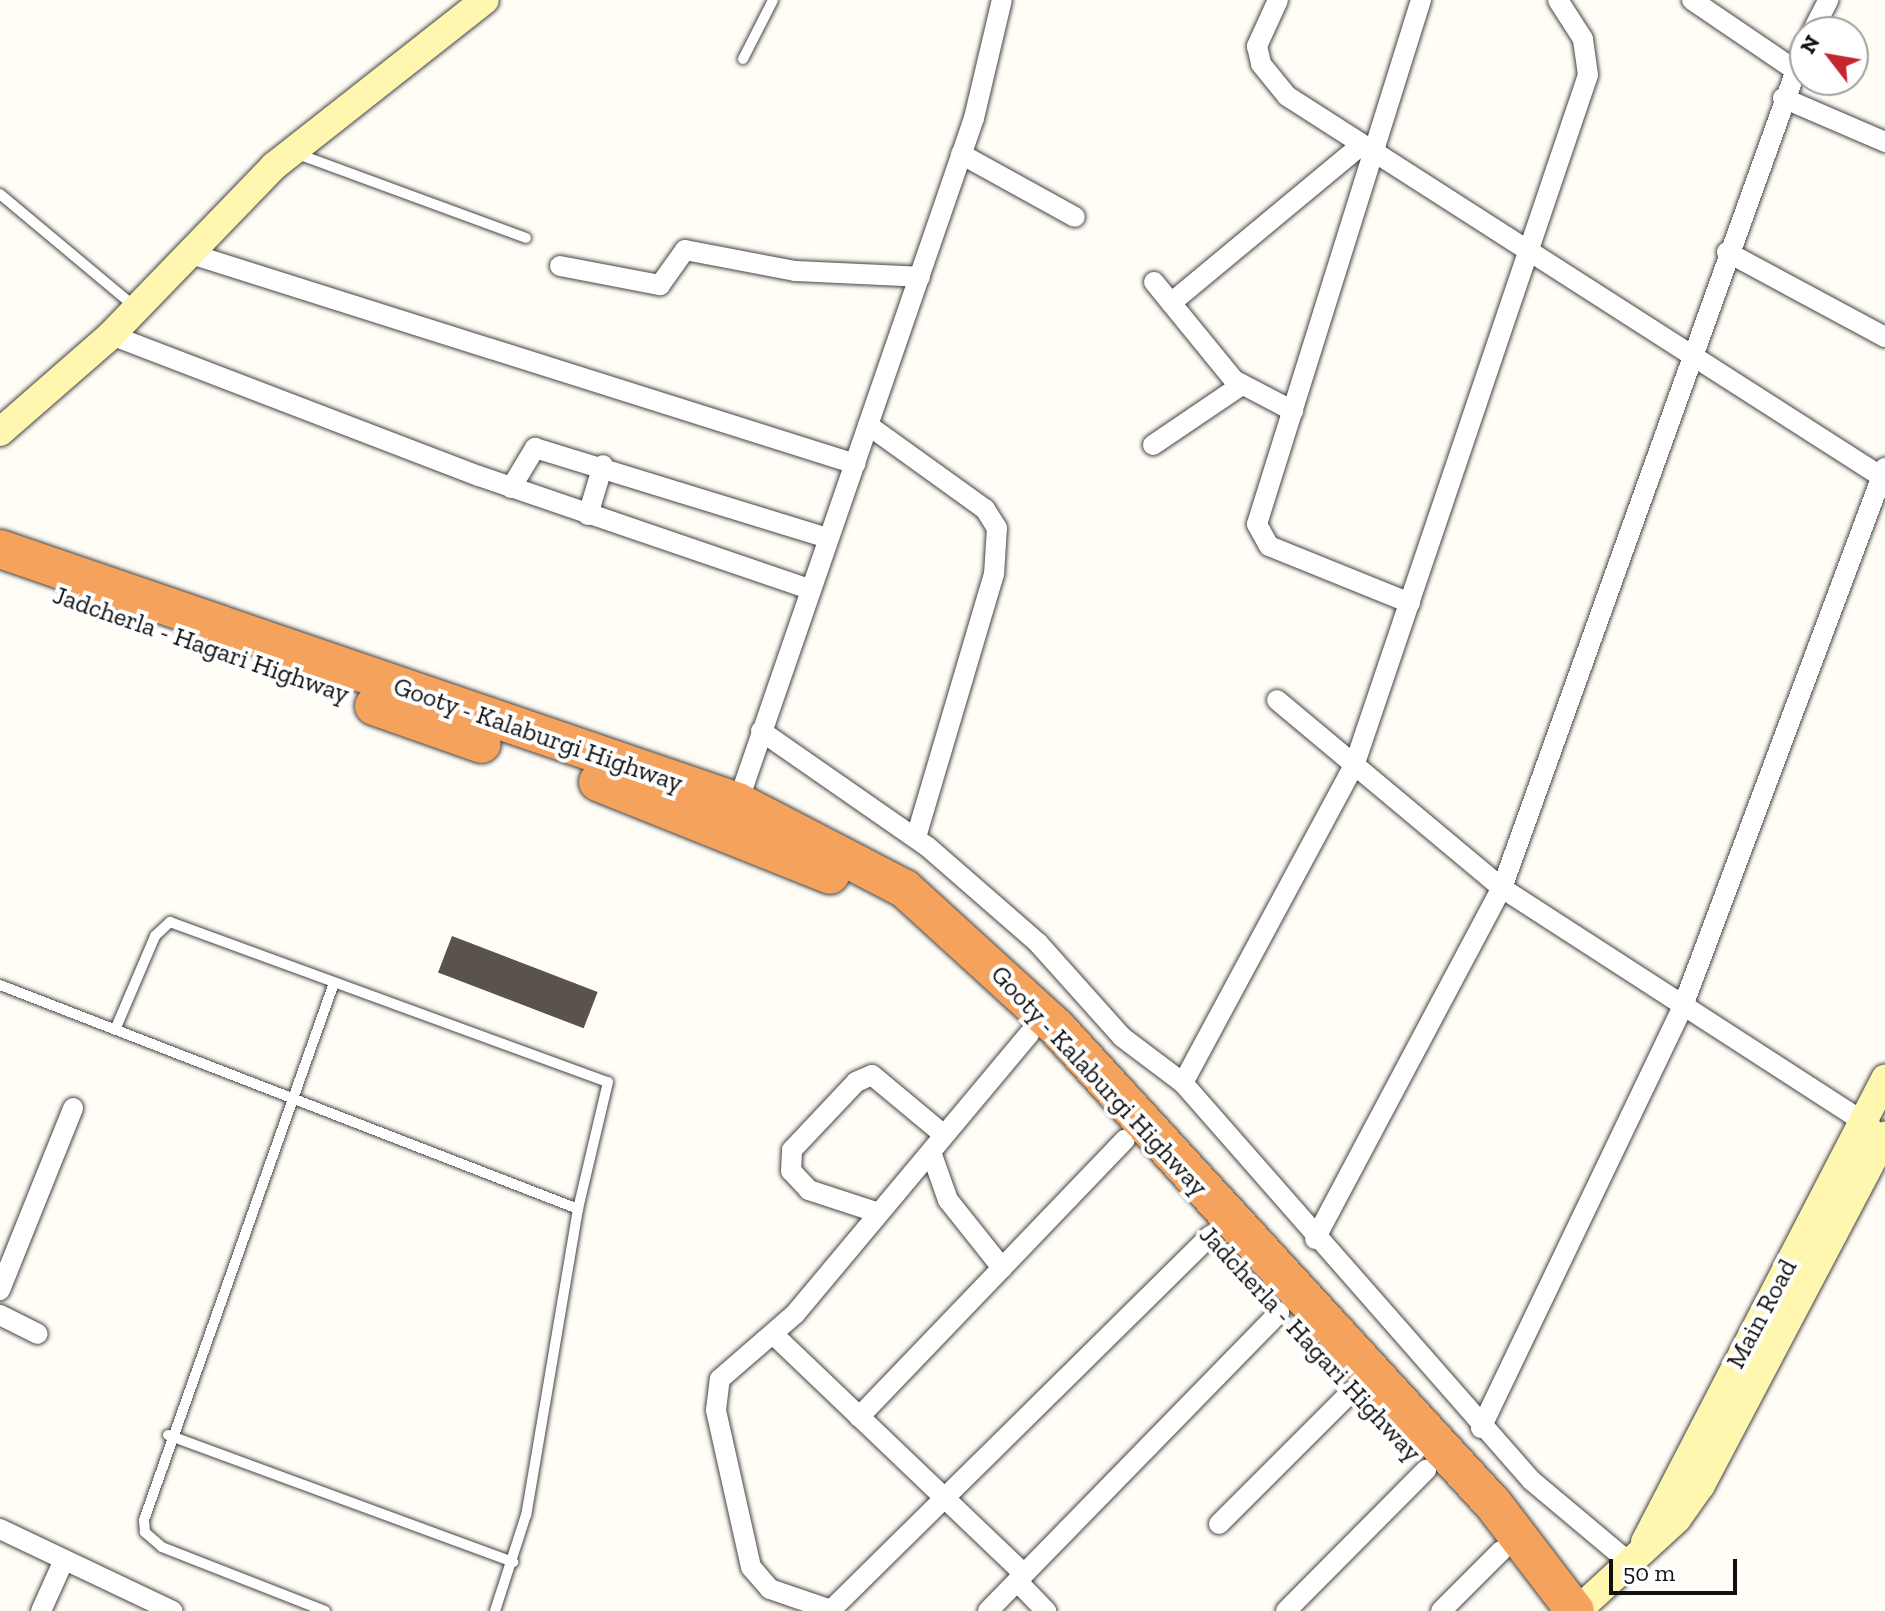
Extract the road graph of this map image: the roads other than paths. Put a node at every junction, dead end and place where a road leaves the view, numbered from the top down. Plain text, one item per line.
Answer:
1 (485, 0) edge
2 (773, 0) edge
3 (1002, 0) edge
4 (1278, 0) edge
5 (1421, 0) edge
6 (1558, 0) edge
7 (1692, 0) edge
8 (743, 59) dead end
9 (1789, 66) edge
10 (1789, 84) edge
11 (1783, 98) junction
12 (1885, 142) edge
13 (1368, 149) junction
14 (292, 152) junction
15 (961, 154) junction
16 (0, 194) edge
17 (1075, 217) dead end
18 (526, 238) dead end
19 (1531, 252) junction
20 (1727, 252) junction
21 (188, 253) junction
22 (560, 266) dead end
23 (920, 277) junction
24 (1154, 282) dead end
25 (1171, 303) junction
26 (135, 307) junction
27 (111, 335) junction
28 (1885, 337) edge
29 (1691, 355) junction
30 (1240, 386) junction
31 (1293, 411) junction
32 (868, 425) junction
33 (0, 432) edge
34 (1153, 445) dead end
35 (855, 464) junction
36 (603, 465) junction
37 (1884, 474) edge
38 (511, 488) junction
39 (588, 515) junction
40 (827, 538) junction
41 (0, 549) edge
42 (0, 575) edge
43 (807, 588) junction
44 (1410, 603) junction
45 (1277, 700) dead end
46 (761, 731) junction
47 (1355, 763) junction
48 (738, 802) junction
49 (916, 838) junction
50 (1502, 888) junction
51 (334, 983) junction
52 (0, 985) edge
53 (1683, 1006) junction
54 (115, 1030) junction
55 (1029, 1034) junction
56 (1885, 1079) edge
57 (1183, 1083) junction
58 (290, 1100) junction
59 (73, 1108) dead end
60 (1880, 1132) edge
61 (944, 1135) junction
62 (1125, 1140) junction
63 (931, 1152) junction
64 (578, 1209) junction
65 (879, 1213) junction
66 (1210, 1236) junction
67 (1315, 1239) junction
68 (1002, 1268) junction
69 (0, 1290) edge
70 (1279, 1313) junction
71 (0, 1315) edge
72 (38, 1334) dead end
73 (773, 1334) junction
74 (1352, 1391) junction
75 (859, 1417) junction
76 (1481, 1428) junction
77 (168, 1435) junction
78 (1426, 1470) junction
79 (943, 1497) junction
80 (1219, 1524) dead end
81 (0, 1529) edge
82 (1501, 1551) junction
83 (1636, 1556) junction
84 (64, 1560) junction
85 (513, 1562) junction
86 (1020, 1577) junction
87 (145, 1605) edge
88 (41, 1611) edge
89 (173, 1611) edge
90 (325, 1611) edge
91 (495, 1611) edge
92 (830, 1611) edge
93 (988, 1611) edge
94 (1046, 1611) edge
95 (1286, 1611) edge
96 (1441, 1611) edge
97 (1546, 1611) edge
98 (1576, 1611) edge

1 - 14 street
2 - 8 lane
3 - 15 street
4 - 13 street
5 - 13 street
6 - 19 street
7 - 9 street
10 - 11 street
11 - 12 street
11 - 20 street
13 - 19 street
13 - 25 street
13 - 31 street
14 - 18 lane
14 - 21 street
15 - 17 street
15 - 23 street
16 - 26 lane
19 - 29 street
19 - 44 street
20 - 28 street
20 - 29 street
21 - 26 street
21 - 35 street
22 - 23 street
23 - 32 street
24 - 25 street
25 - 30 street
26 - 27 street
27 - 33 street
27 - 38 street
29 - 37 street
29 - 50 street
30 - 31 street
30 - 34 street
31 - 44 street
32 - 35 street
32 - 49 street
35 - 40 street
36 - 38 street
36 - 39 street
36 - 40 street
37 - 53 street
38 - 39 street
39 - 43 street
40 - 43 street
41 - 48 highway, Gooty - Kalaburgi Highway
42 - 55 highway, Jadcherla - Hagari Highway
43 - 46 street
44 - 47 street
45 - 47 street
46 - 48 street
46 - 49 street
47 - 50 street
47 - 57 street
48 - 98 highway, Gooty - Kalaburgi Highway
49 - 57 street
50 - 53 street
50 - 67 street
51 - 54 lane
51 - 58 lane
51 - 64 lane
52 - 54 lane
53 - 60 street
53 - 76 street
54 - 58 lane
55 - 61 street
55 - 62 highway, Jadcherla - Hagari Highway
56 - 60 street, Main Road
57 - 67 street
58 - 64 lane
58 - 77 lane
59 - 69 street
60 - 83 street, Main Road
61 - 63 street
61 - 65 street
62 - 66 highway, Jadcherla - Hagari Highway
62 - 68 street
63 - 65 street
63 - 68 street
64 - 85 lane
65 - 73 street
66 - 70 highway, Jadcherla - Hagari Highway
66 - 79 street
67 - 76 street
68 - 75 street
70 - 74 highway, Jadcherla - Hagari Highway
70 - 86 street
71 - 72 street
73 - 75 street
73 - 92 street
74 - 78 highway, Jadcherla - Hagari Highway
74 - 80 street
75 - 79 street
76 - 83 street
77 - 85 lane
77 - 90 lane
78 - 82 highway, Jadcherla - Hagari Highway
78 - 95 street
79 - 86 street
79 - 92 street
81 - 84 street
82 - 96 street
82 - 97 highway, Jadcherla - Hagari Highway
83 - 98 street, Main Road
84 - 87 street
84 - 88 street
85 - 91 lane
86 - 93 street
86 - 94 street
87 - 89 street

